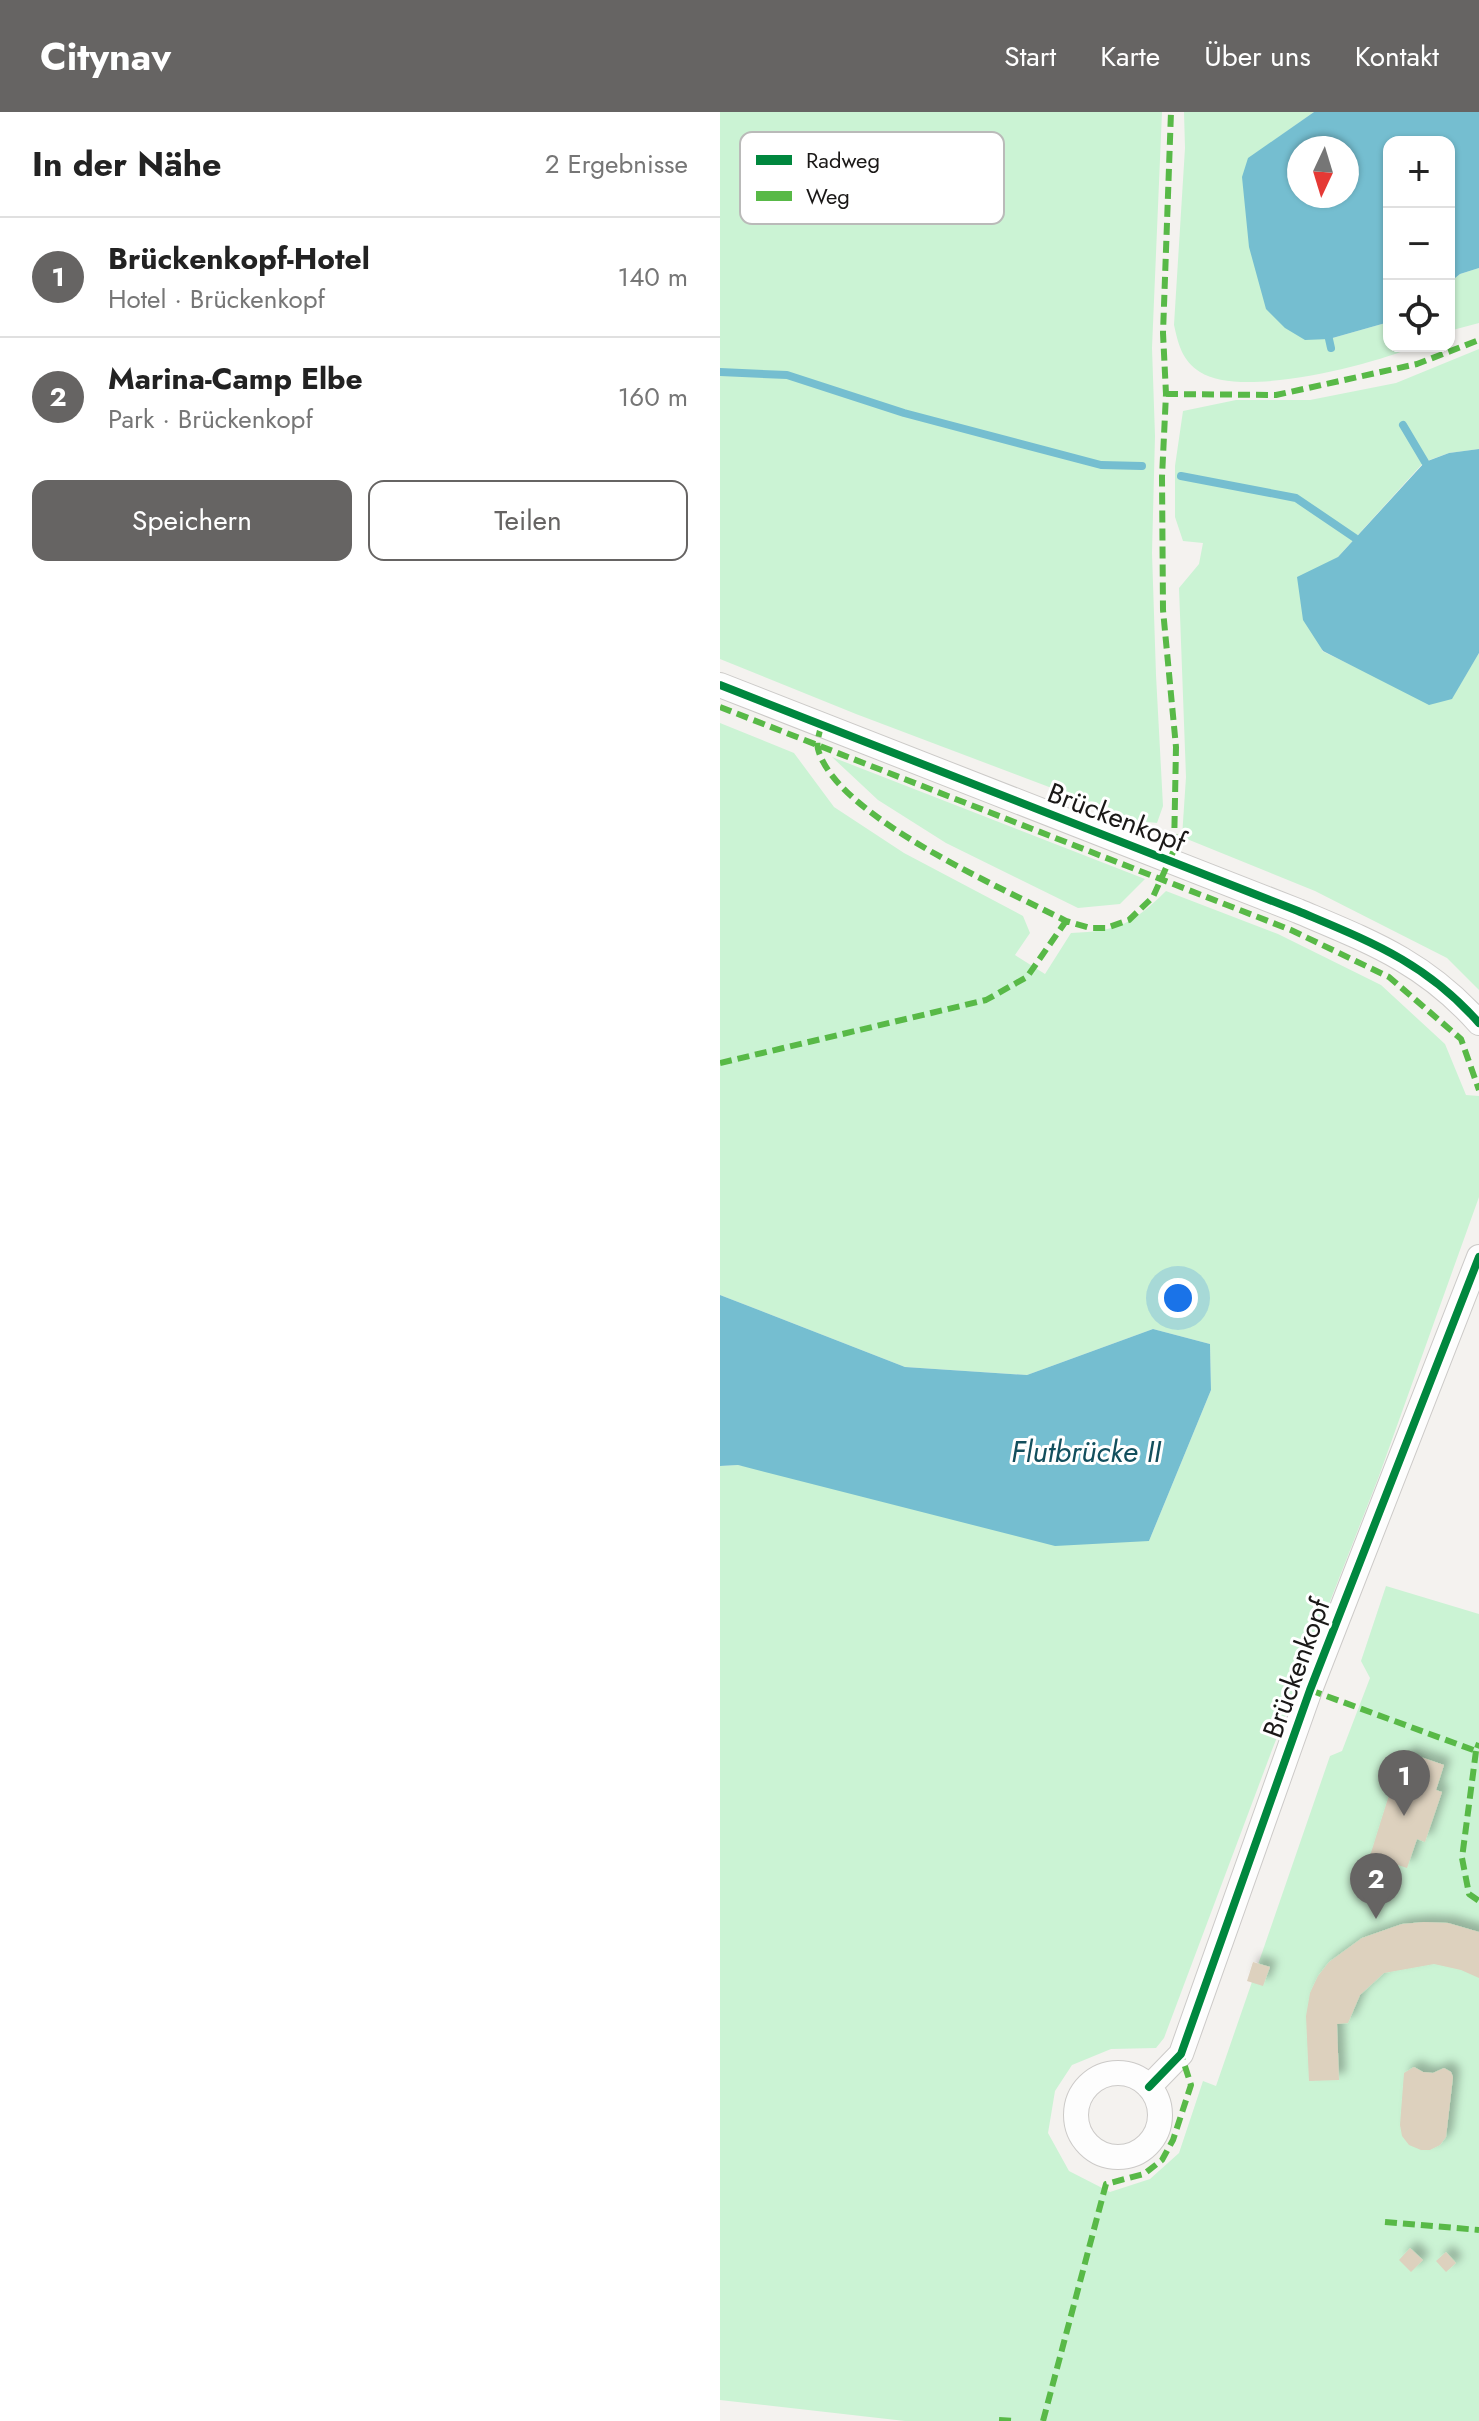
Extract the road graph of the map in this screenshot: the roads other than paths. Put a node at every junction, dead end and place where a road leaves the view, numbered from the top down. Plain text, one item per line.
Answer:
1 (720, 685) edge
2 (1479, 1023) edge
3 (1479, 1257) edge
4 (1149, 2087) dead end

1 - 2 street, Brückenkopf
3 - 4 street, Brückenkopf

